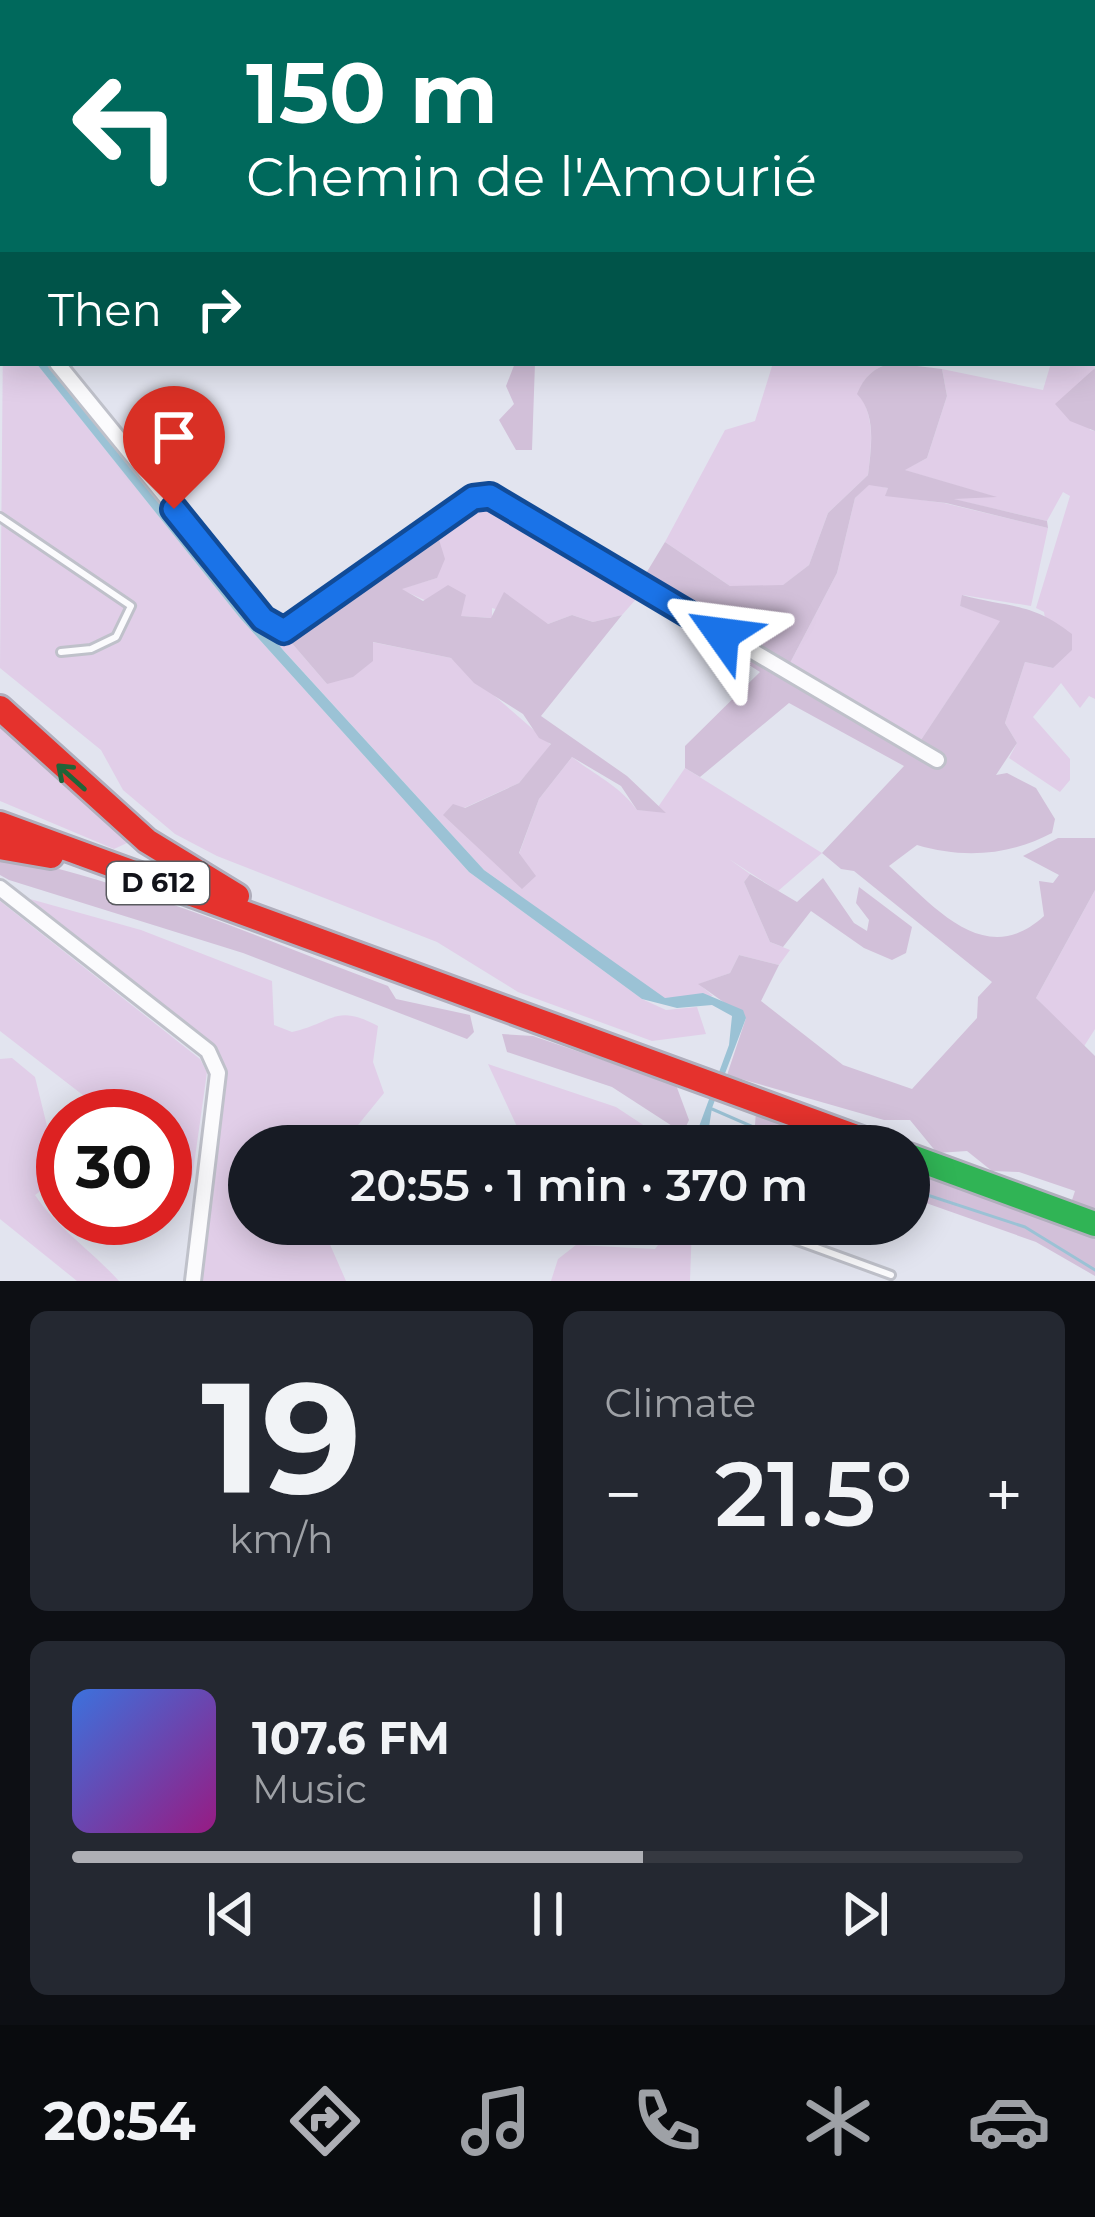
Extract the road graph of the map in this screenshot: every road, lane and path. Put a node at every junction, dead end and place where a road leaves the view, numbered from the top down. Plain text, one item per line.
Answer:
1 (58, 366) edge
2 (0, 517) edge
3 (61, 652) dead end
4 (0, 708) edge
5 (937, 760) dead end
6 (0, 824) edge
7 (0, 847) edge
8 (4, 889) edge
9 (316, 940) junction
10 (403, 971) junction
11 (823, 1125) edge
12 (930, 1164) edge
13 (1095, 1224) edge
14 (809, 1245) edge
15 (891, 1275) dead end
16 (193, 1281) edge

1 - 5 street
2 - 3 lane
10 -> 4 highway, D 612
6 - 9 highway, D 612
7 - 9 highway, D 612
8 - 16 street
9 - 10 highway, D 612
10 - 11 highway, D 612
12 - 13 highway
14 - 15 lane

